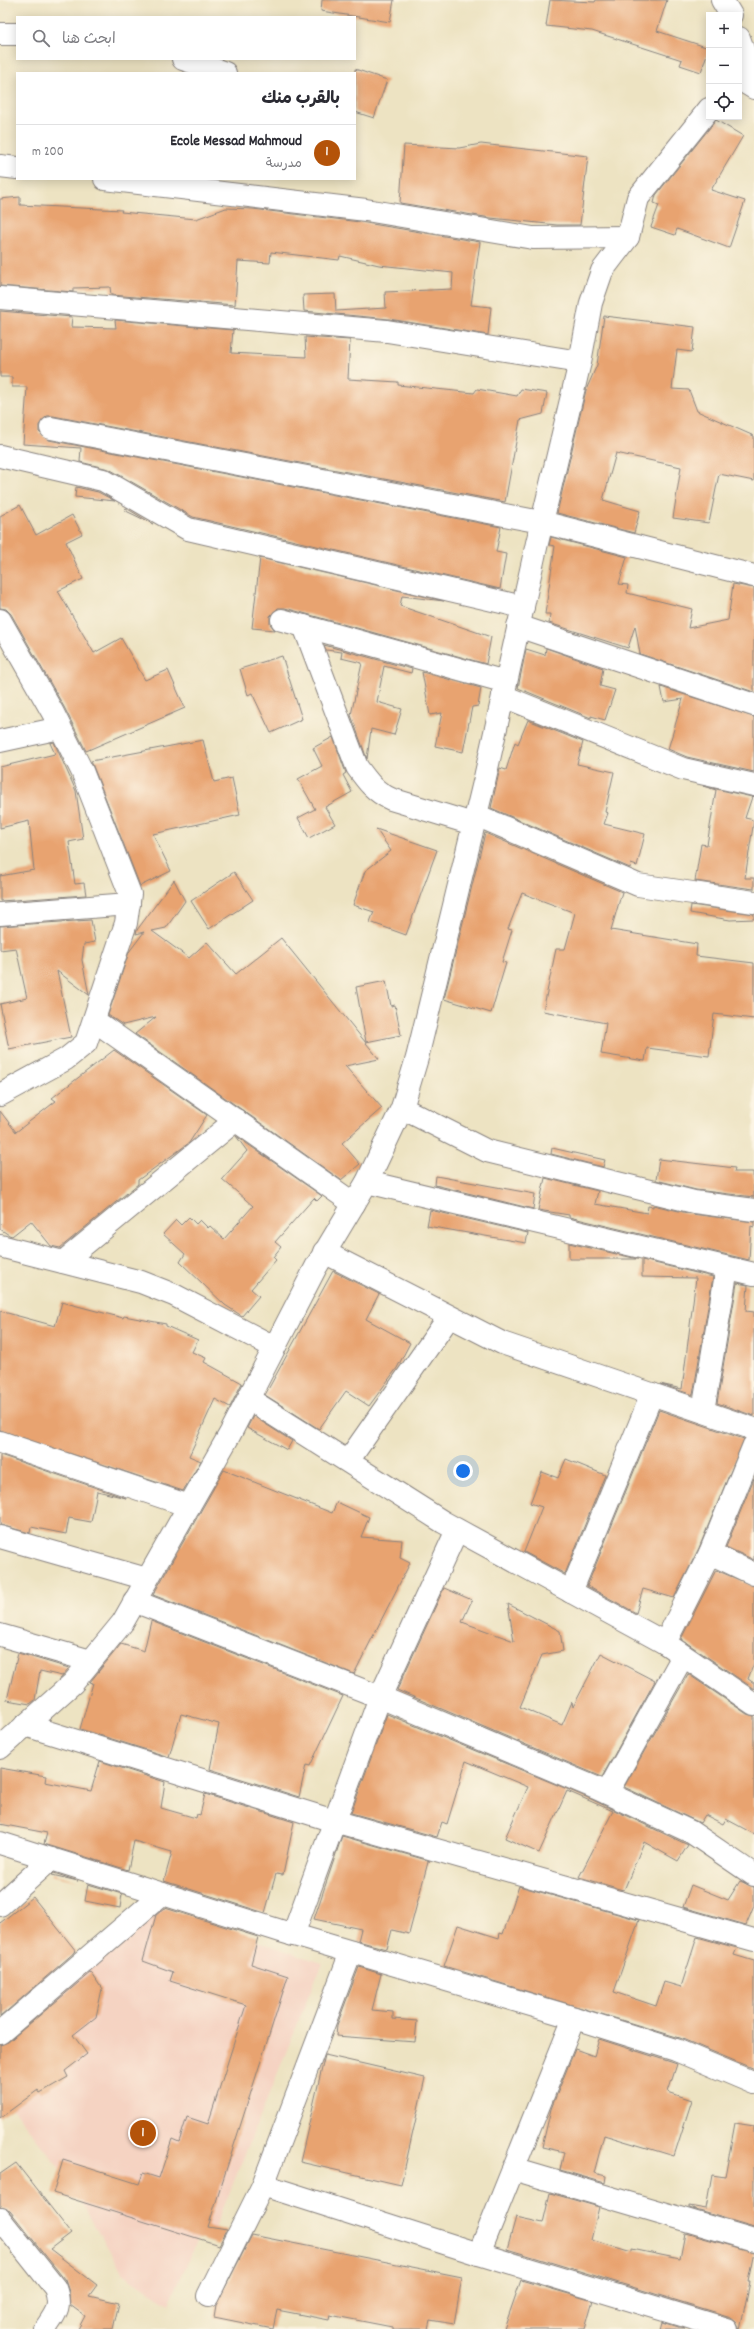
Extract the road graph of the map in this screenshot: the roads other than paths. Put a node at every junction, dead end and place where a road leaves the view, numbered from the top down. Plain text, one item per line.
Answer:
1 (722, 0) edge
2 (729, 12) edge
3 (0, 34) edge
4 (16, 34) edge
5 (742, 46) edge
6 (186, 60) edge
7 (222, 72) edge
8 (754, 80) edge
9 (742, 81) edge
10 (754, 88) edge
11 (706, 113) edge
12 (0, 166) edge
13 (16, 168) edge
14 (113, 180) edge
15 (628, 237) junction
16 (0, 298) edge
17 (580, 362) junction
18 (51, 428) dead end
19 (0, 456) edge
20 (541, 522) junction
21 (754, 576) edge
22 (520, 616) junction
23 (282, 620) dead end
24 (304, 626) junction
25 (2, 629) edge
26 (504, 689) junction
27 (754, 705) edge
28 (60, 728) junction
29 (0, 741) edge
30 (754, 785) edge
31 (475, 820) junction
32 (754, 902) edge
33 (130, 904) junction
34 (0, 914) edge
35 (95, 1021) junction
36 (0, 1095) edge
37 (402, 1108) junction
38 (236, 1120) junction
39 (368, 1182) junction
40 (354, 1204) junction
41 (754, 1210) edge
42 (2, 1252) edge
43 (324, 1252) junction
44 (63, 1262) junction
45 (727, 1268) junction
46 (754, 1274) edge
47 (450, 1317) junction
48 (274, 1347) junction
49 (652, 1394) junction
50 (249, 1399) junction
51 (703, 1411) junction
52 (754, 1429) edge
53 (0, 1442) edge
54 (754, 1445) edge
55 (348, 1462) junction
56 (189, 1506) junction
57 (457, 1530) junction
58 (0, 1537) edge
59 (710, 1553) junction
60 (754, 1574) edge
61 (147, 1579) junction
62 (571, 1592) junction
63 (134, 1601) junction
64 (0, 1635) edge
65 (665, 1643) junction
66 (683, 1656) junction
67 (91, 1661) junction
68 (380, 1697) junction
69 (754, 1704) edge
70 (25, 1725) junction
71 (2, 1743) edge
72 (607, 1793) junction
73 (334, 1821) junction
74 (0, 1843) edge
75 (51, 1859) junction
76 (754, 1875) edge
77 (162, 1894) junction
78 (0, 1905) edge
79 (293, 1935) junction
80 (754, 1940) edge
81 (351, 1952) junction
82 (574, 2018) junction
83 (0, 2033) edge
84 (754, 2083) edge
85 (513, 2168) junction
86 (263, 2185) junction
87 (0, 2219) edge
88 (754, 2240) edge
89 (479, 2254) junction
90 (208, 2296) dead end
91 (45, 2329) edge
92 (727, 2329) edge

1 - 2 street
3 - 4 street
5 - 8 street
6 - 7 street
9 - 10 street
11 - 15 street
12 - 13 street
14 - 15 street
15 - 17 street
16 - 17 street
17 - 20 street
18 - 20 street
19 - 22 street
20 - 21 street
20 - 22 street
22 - 26 street
22 - 27 street
23 - 24 street
24 - 26 street
24 - 31 street
25 - 28 street
26 - 30 street
26 - 31 street
28 - 29 street
28 - 33 street
31 - 32 street
31 - 37 street
33 - 34 street
33 - 35 street
35 - 36 street
35 - 38 street
37 - 39 street
37 - 41 street
38 - 40 street
38 - 44 street
39 - 40 street
39 - 45 street
40 - 43 street
42 - 44 street
43 - 47 street
43 - 48 street
44 - 48 street
45 - 46 street
45 - 51 street
47 - 49 street
47 - 55 street
48 - 50 street
49 - 51 street
49 - 62 street
50 - 55 street
50 - 56 street
51 - 52 street
53 - 56 street
54 - 59 street
55 - 57 street
56 - 61 street
57 - 62 street
57 - 68 street
58 - 61 street
59 - 60 street
59 - 65 street
61 - 63 street
62 - 65 street
63 - 67 street
63 - 68 street
64 - 67 street
65 - 66 street
66 - 69 street
66 - 72 street
67 - 70 street
68 - 72 street
68 - 73 street
70 - 71 street
70 - 73 street
72 - 76 street
73 - 79 street
73 - 80 street
74 - 75 street
75 - 77 street
75 - 78 street
77 - 79 street
77 - 83 street
79 - 81 street
81 - 82 street
81 - 86 street
82 - 84 street
82 - 85 street
85 - 88 street
85 - 89 street
86 - 89 street
86 - 90 street
87 - 91 street
89 - 92 street

